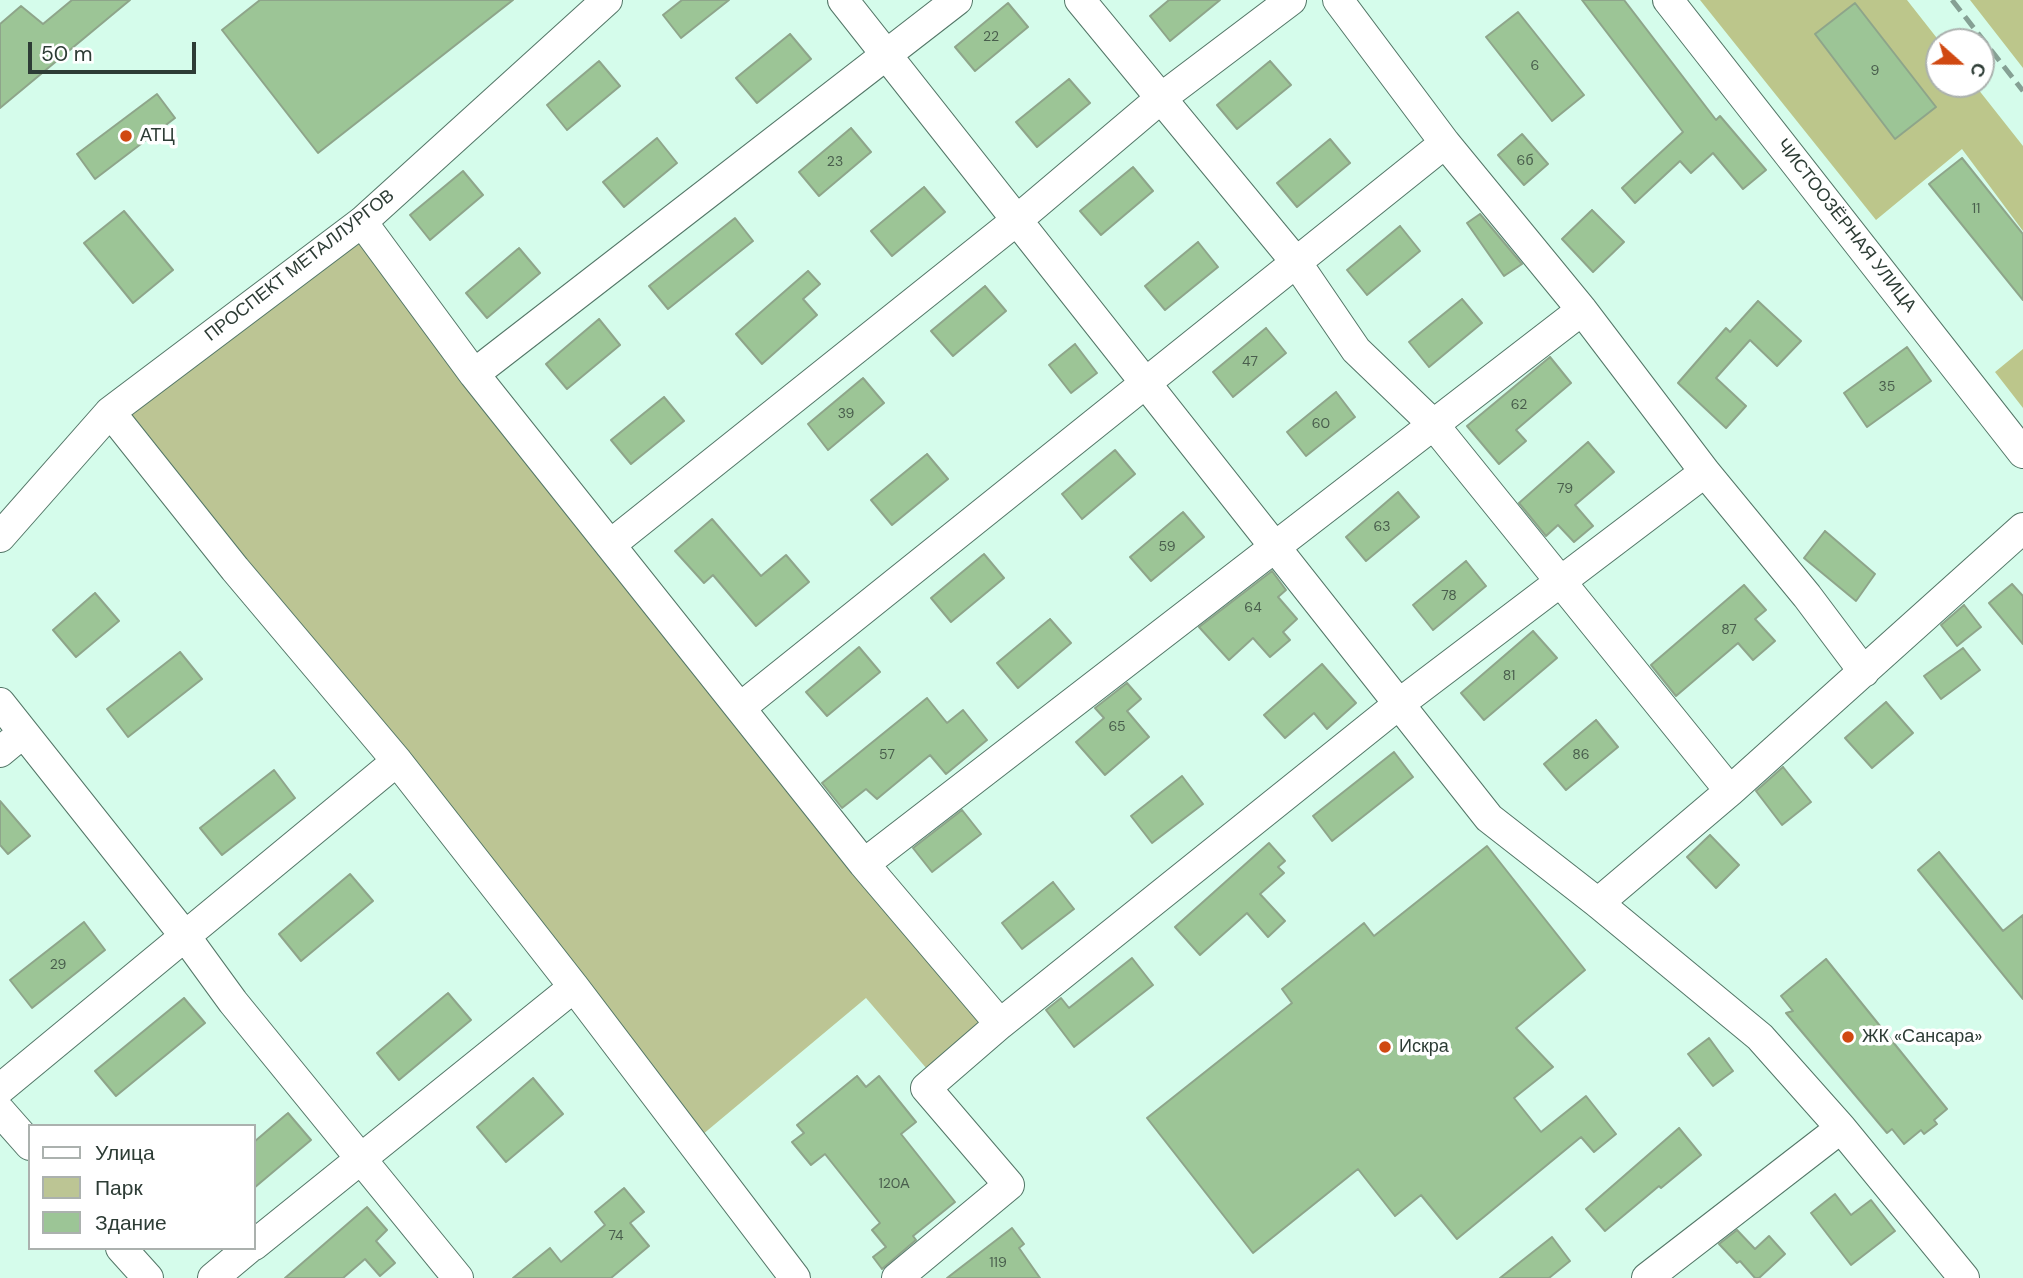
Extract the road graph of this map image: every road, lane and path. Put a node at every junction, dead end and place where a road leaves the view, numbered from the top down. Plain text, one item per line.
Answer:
1 (607, 0) edge
2 (843, 0) edge
3 (957, 0) edge
4 (1080, 0) edge
5 (1291, 0) edge
6 (1338, 0) edge
7 (1668, 0) edge
8 (887, 54) junction
9 (1160, 99) junction
10 (1446, 144) junction
11 (1017, 220) junction
12 (362, 222) junction
13 (1296, 262) junction
14 (1582, 310) junction
15 (474, 374) junction
16 (1145, 384) junction
17 (110, 412) junction
18 (1433, 424) junction
19 (2023, 453) edge
20 (1705, 472) junction
21 (2023, 528) edge
22 (0, 537) edge
23 (610, 545) junction
24 (1273, 547) junction
25 (1560, 582) junction
26 (1864, 671) junction
27 (0, 703) edge
28 (1399, 704) junction
29 (740, 708) junction
30 (23, 733) junction
31 (0, 752) edge
32 (397, 761) junction
33 (1730, 791) junction
34 (864, 864) junction
35 (1598, 903) junction
36 (186, 936) junction
37 (574, 987) junction
38 (1000, 1024) junction
39 (0, 1089) edge
40 (0, 1111) edge
41 (1841, 1128) junction
42 (28, 1142) edge
43 (361, 1156) junction
44 (256, 1243) edge
45 (123, 1250) edge
46 (247, 1250) edge
47 (148, 1278) edge
48 (213, 1278) edge
49 (458, 1278) edge
50 (795, 1278) edge
51 (897, 1278) edge
52 (1647, 1278) edge
53 (1964, 1278) edge

1 - 12 street, ПРОСПЕКТ МЕТАЛЛУРГОВ
2 - 8 street
3 - 8 street
4 - 9 street
5 - 9 street
6 - 10 street
7 - 19 street, ЧИСТООЗЁРНАЯ УЛИЦА
8 - 11 street
8 - 15 street
9 - 11 street
9 - 13 street
10 - 13 street
10 - 14 street
11 - 16 street
11 - 23 street
12 - 15 street
12 - 17 street, ПРОСПЕКТ МЕТАЛЛУРГОВ
13 - 16 street
13 - 18 street
14 - 18 street
14 - 20 street
15 - 23 street
16 - 24 street
16 - 29 street
17 - 22 street, ПРОСПЕКТ МЕТАЛЛУРГОВ
17 - 32 street
18 - 24 street
18 - 25 street
20 - 25 street
20 - 26 street
21 - 26 street
23 - 29 street
24 - 28 street
24 - 34 street
25 - 28 street
25 - 33 street
26 - 33 street
27 - 30 street
28 - 35 street
28 - 38 street
29 - 34 street
30 - 31 street
30 - 36 street
32 - 36 street
32 - 37 street
33 - 35 street
34 - 38 street
35 - 41 street
36 - 39 street
36 - 43 street
37 - 43 street
37 - 50 street
38 - 51 street
40 - 42 street
41 - 52 street
41 - 53 street
43 - 44 street
43 - 49 street
45 - 47 street
46 - 48 street

